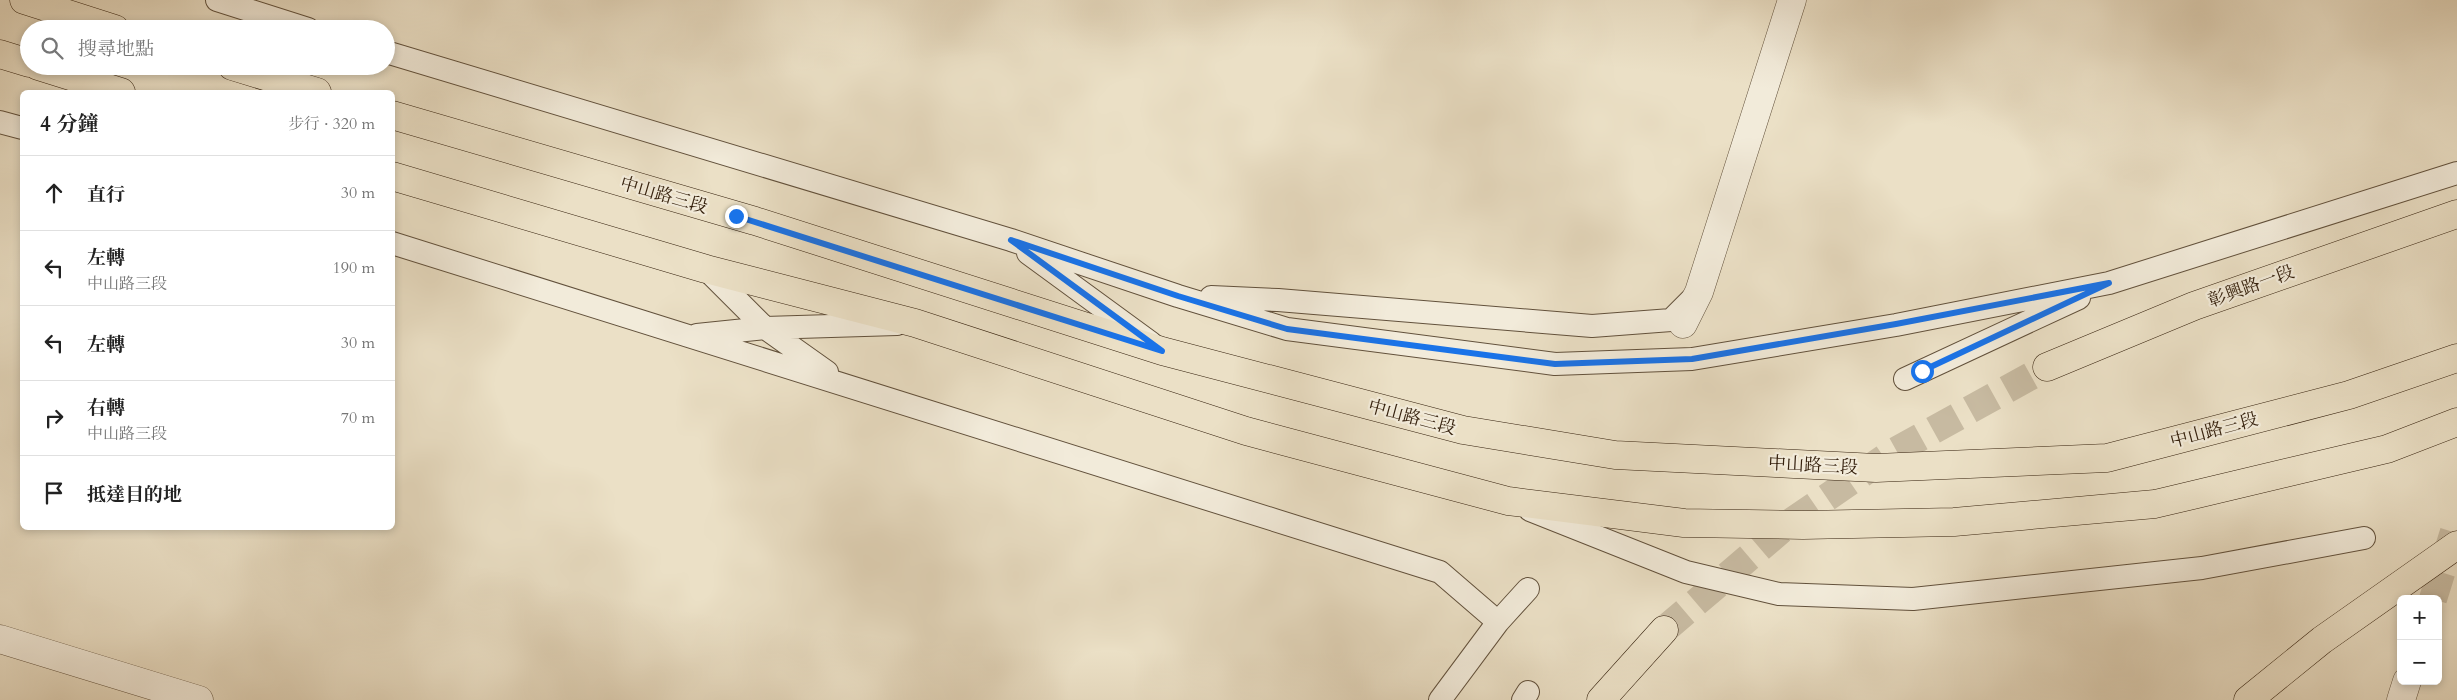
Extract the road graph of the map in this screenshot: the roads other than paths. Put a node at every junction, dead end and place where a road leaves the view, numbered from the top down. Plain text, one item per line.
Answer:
1 (24, 0) edge
2 (217, 0) edge
3 (1792, 0) edge
4 (86, 20) edge
5 (280, 20) edge
6 (0, 54) edge
7 (395, 55) edge
8 (20, 60) edge
9 (67, 75) edge
10 (290, 75) edge
11 (115, 90) edge
12 (314, 90) edge
13 (395, 116) edge
14 (0, 122) edge
15 (20, 127) edge
16 (2457, 173) edge
17 (395, 177) edge
18 (2457, 214) edge
19 (1011, 240) junction
20 (395, 244) edge
21 (706, 269) junction
22 (2109, 283) junction
23 (1699, 292) junction
24 (1178, 296) junction
25 (915, 323) junction
26 (1684, 324) dead end
27 (765, 328) junction
28 (686, 336) junction
29 (1162, 351) junction
30 (2457, 358) edge
31 (2047, 367) tunnel mouth
32 (1905, 379) dead end
33 (843, 383) junction
34 (2457, 422) edge
35 (1508, 501) junction
36 (2364, 538) dead end
37 (2457, 545) edge
38 (1528, 589) dead end
39 (1498, 622) junction
40 (1664, 630) tunnel mouth
41 (0, 639) edge
42 (2406, 685) edge
43 (199, 700) edge
44 (1440, 700) edge
45 (1602, 700) edge
46 (2248, 700) edge
47 (2402, 700) edge

1 - 4 main road
2 - 5 lane
3 - 23 street
6 - 8 main road
7 - 19 lane
9 - 11 main road
10 - 12 main road
13 - 29 main road, 中山路三段
14 - 15 lane
16 - 22 lane
17 - 21 main road
18 - 31 main road, 彰興路一段
19 - 24 lane
19 - 29 lane
20 - 28 lane
21 - 25 main road
21 - 27 lane
22 - 24 lane
22 - 32 lane
23 - 24 lane
23 - 26 street
25 - 27 lane
25 - 35 main road
27 - 28 lane
27 - 33 lane
28 - 33 lane
29 - 30 main road, 中山路三段
33 - 39 lane
34 - 35 main road
35 - 36 lane
37 - 46 main road
38 - 39 lane
39 - 44 lane
40 - 45 main road
41 - 43 street
42 - 47 street

